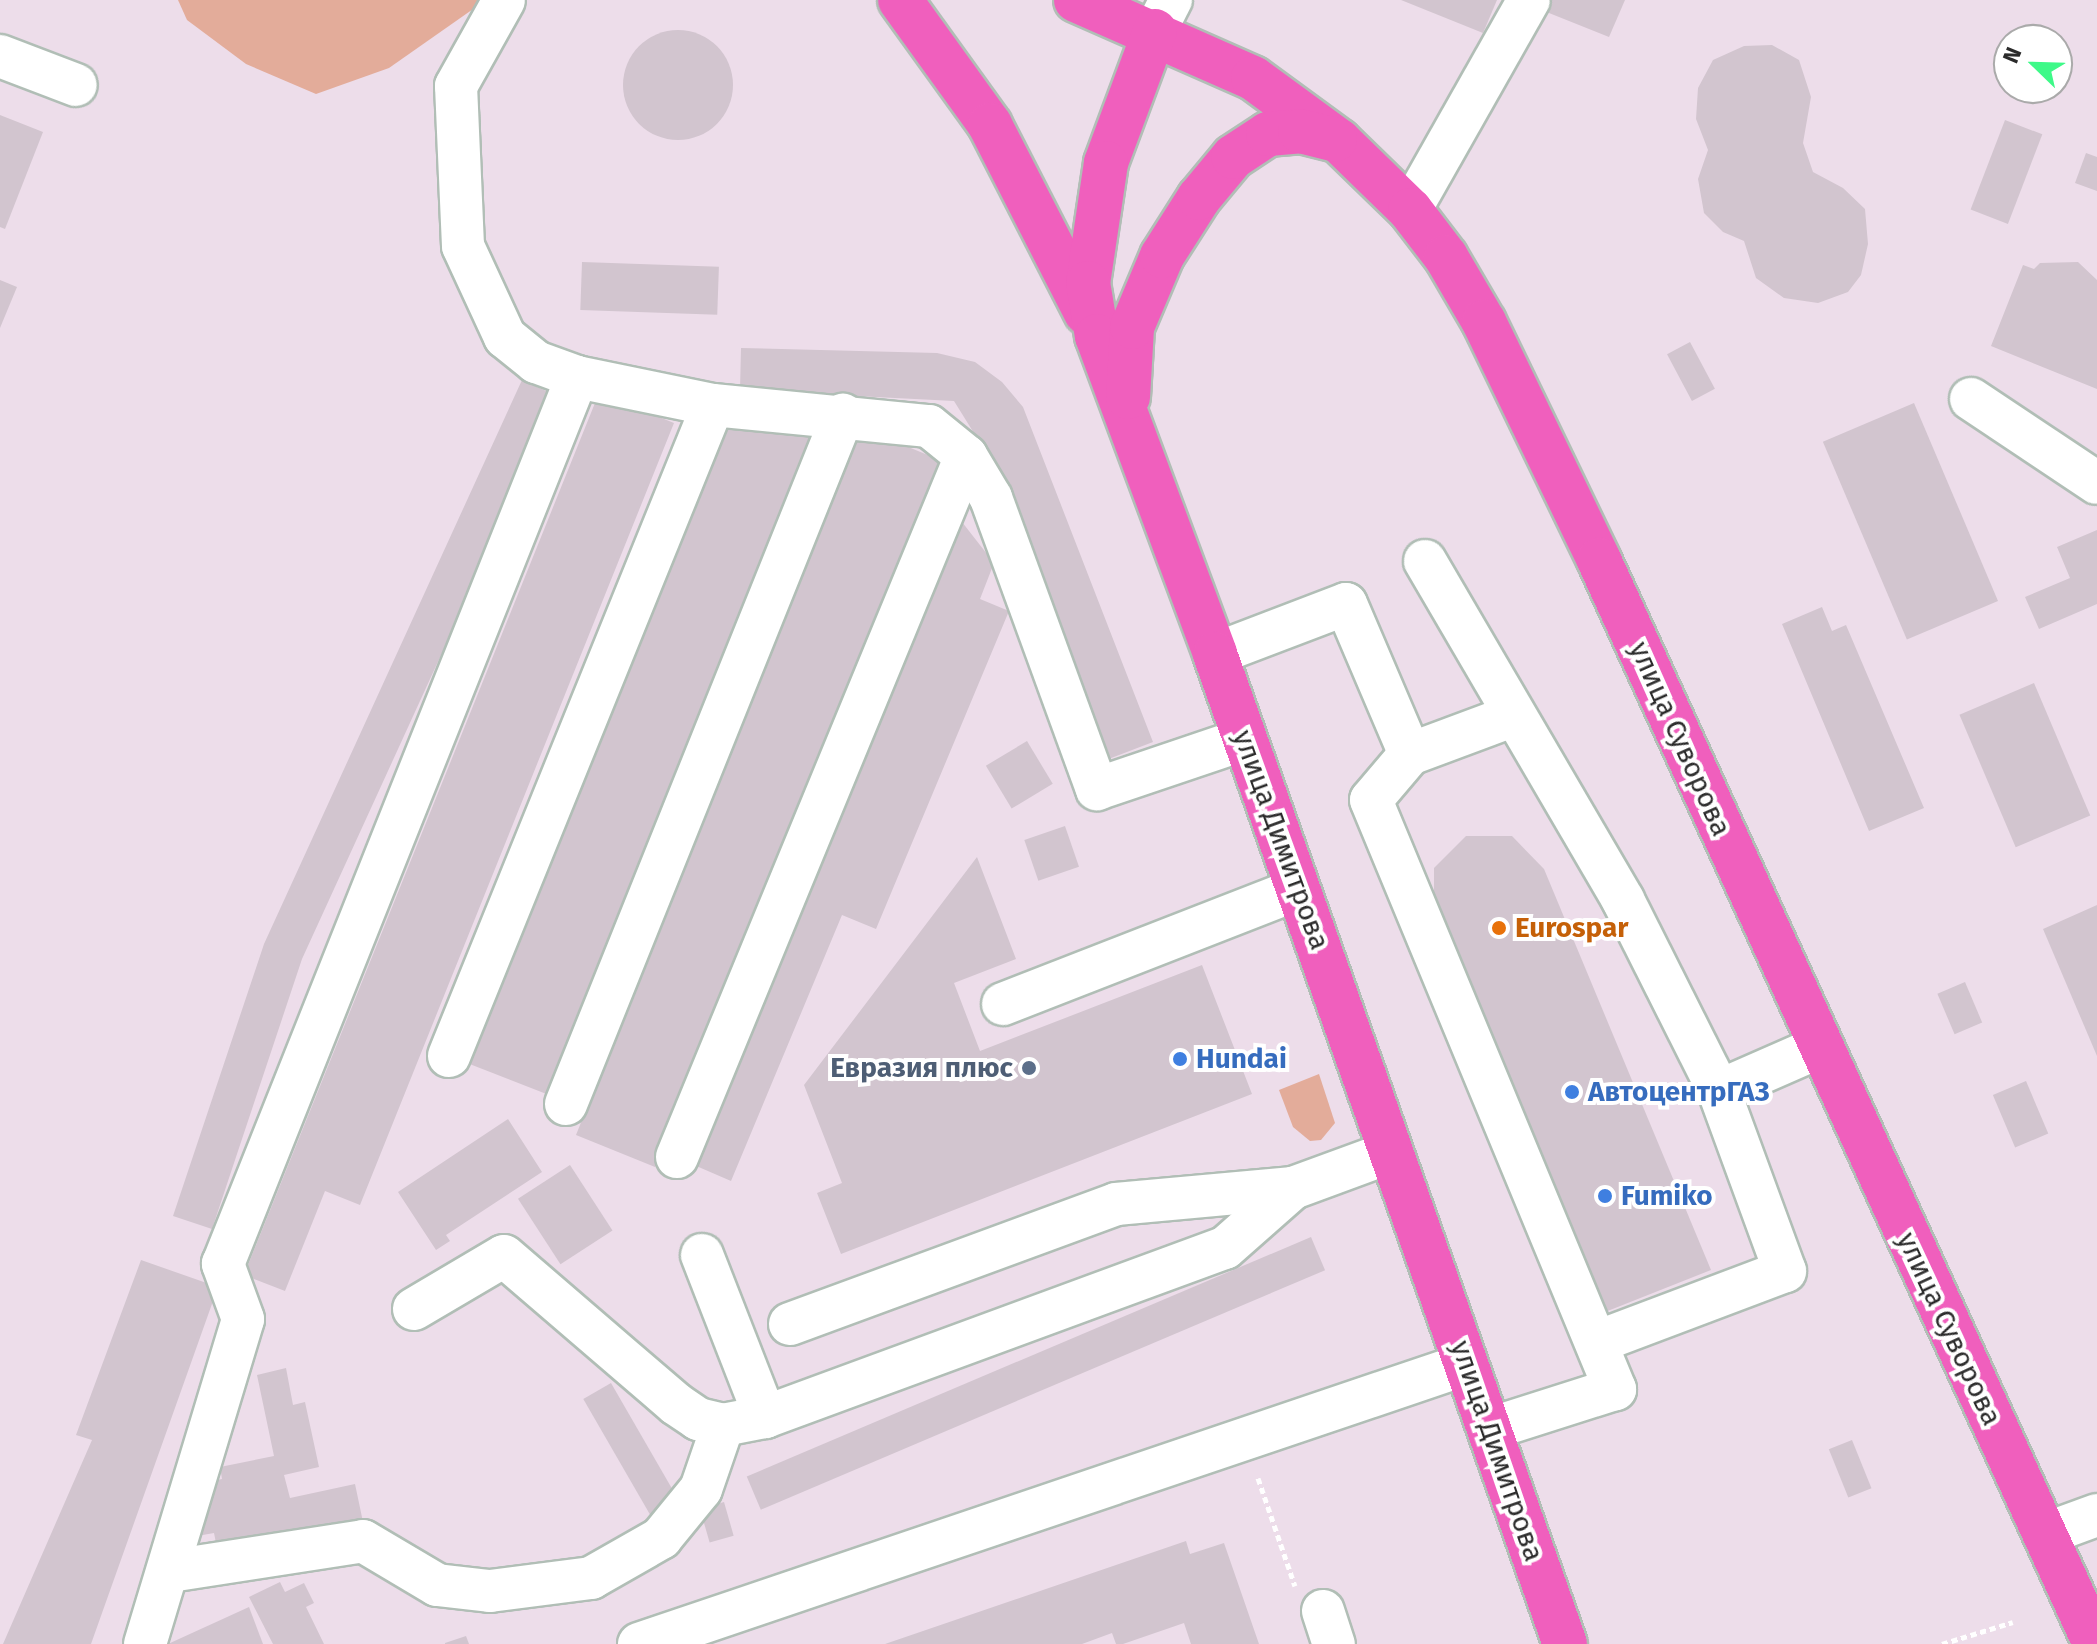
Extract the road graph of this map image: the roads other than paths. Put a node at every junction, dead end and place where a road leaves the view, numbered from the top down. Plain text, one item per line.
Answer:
1 (504, 0) edge
2 (900, 0) edge
3 (1076, 0) edge
4 (1529, 0) edge
5 (1163, 16) edge
6 (0, 56) edge
7 (76, 85) dead end
8 (1339, 141) junction
9 (1410, 210) junction
10 (1097, 336) junction
11 (577, 377) junction
12 (1971, 399) dead end
13 (713, 405) junction
14 (843, 415) junction
15 (1129, 424) junction
16 (966, 456) junction
17 (2097, 483) edge
18 (1425, 561) dead end
19 (1215, 654) junction
20 (1512, 716) junction
21 (1245, 739) junction
22 (1410, 754) junction
23 (1298, 889) junction
24 (1003, 1004) dead end
25 (1819, 1047) junction
26 (449, 1056) dead end
27 (1719, 1091) junction
28 (566, 1104) dead end
29 (1391, 1152) junction
30 (677, 1157) dead end
31 (1293, 1188) junction
32 (702, 1255) dead end
33 (414, 1309) dead end
34 (790, 1324) dead end
35 (1597, 1342) junction
36 (1466, 1364) junction
37 (765, 1417) junction
38 (723, 1425) junction
39 (1489, 1429) junction
40 (2097, 1515) edge
41 (2045, 1534) junction
42 (170, 1571) junction
43 (145, 1644) edge
44 (639, 1644) edge
45 (1565, 1644) edge
46 (2095, 1644) edge

1 - 11 street
2 - 10 main road
3 - 5 main road, улица Суворова
4 - 9 street
5 - 8 main road, улица Суворова
5 - 10 main road, улица Димитрова
6 - 7 street
8 - 9 main road, улица Суворова
8 - 15 main road
9 - 25 main road, улица Суворова
10 - 15 main road, улица Димитрова
11 - 13 street
11 - 42 street
12 - 17 street
13 - 14 street
13 - 26 street
14 - 16 street
14 - 28 street
15 - 19 main road, улица Димитрова
16 - 21 street
16 - 30 street
18 - 20 street
19 - 21 main road, улица Димитрова
19 - 22 street
20 - 22 street
20 - 27 street
21 - 23 main road, улица Димитрова
22 - 35 street
23 - 24 street
23 - 29 main road, улица Димитрова
25 - 27 street
25 - 41 main road, улица Суворова
27 - 35 street
29 - 31 street
29 - 36 main road, улица Димитрова
31 - 34 street
31 - 37 street
32 - 37 street
33 - 38 street
35 - 39 street
36 - 39 main road, улица Димитрова
36 - 44 street
37 - 38 street
38 - 42 street
39 - 45 main road, улица Димитрова
40 - 41 street
41 - 46 main road, улица Суворова
42 - 43 street

